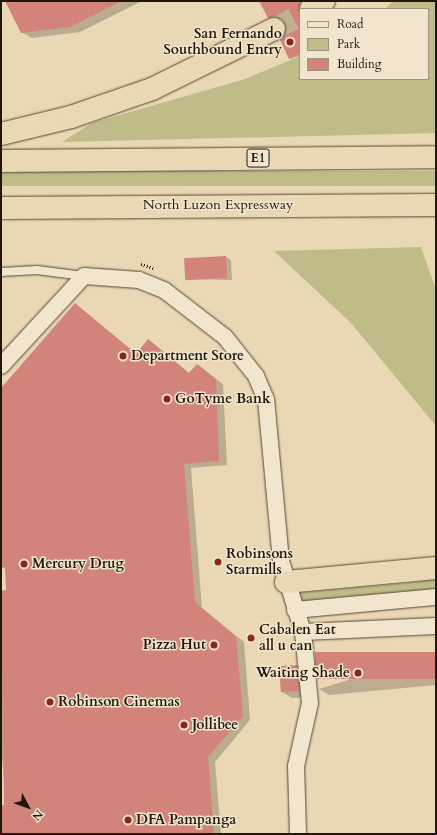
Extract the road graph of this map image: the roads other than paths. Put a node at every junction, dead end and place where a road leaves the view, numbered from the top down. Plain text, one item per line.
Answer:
1 (324, 1) edge
2 (313, 8) edge
3 (274, 29) tunnel mouth
4 (1, 134) edge
5 (436, 157) edge
6 (1, 161) edge
7 (436, 205) edge
8 (1, 208) edge
9 (1, 272) edge
10 (84, 276) junction
11 (1, 366) edge
12 (436, 568) edge
13 (286, 582) junction
14 (436, 597) edge
15 (295, 610) junction
16 (436, 626) edge
17 (303, 632) junction
18 (298, 834) edge

1 - 2 highway
3 - 4 highway
5 - 6 highway, E1
7 - 8 highway, North Luzon Expressway
9 - 10 lane
10 - 11 street
10 - 13 street
12 - 13 highway
13 - 15 street
14 - 15 street
15 - 17 street
16 - 17 street
17 - 18 street

